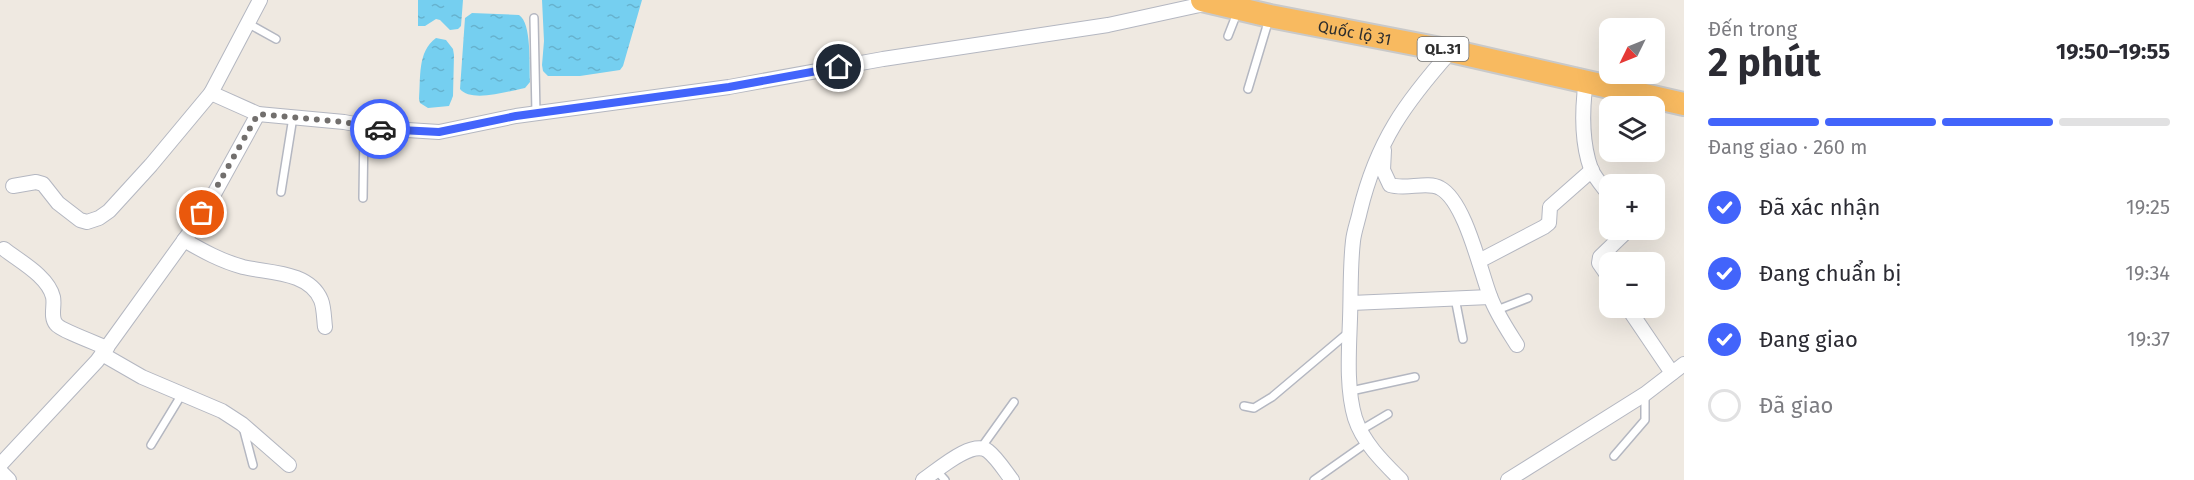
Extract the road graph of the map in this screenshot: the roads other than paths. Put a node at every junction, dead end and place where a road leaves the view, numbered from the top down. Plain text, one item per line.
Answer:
1 (260, 0) edge
2 (1206, 1) edge
3 (1238, 9) junction
4 (1270, 16) junction
5 (534, 18) dead end
6 (249, 24) junction
7 (1228, 36) dead end
8 (276, 39) dead end
9 (1451, 51) junction
10 (1586, 80) junction
11 (1248, 89) dead end
12 (211, 93) junction
13 (1684, 104) edge
14 (258, 114) junction
15 (536, 114) junction
16 (293, 117) junction
17 (364, 126) junction
18 (1384, 142) junction
19 (1592, 170) junction
20 (1599, 180) edge
21 (13, 186) dead end
22 (281, 192) dead end
23 (363, 198) dead end
24 (183, 240) junction
25 (1618, 240) edge
26 (4, 249) dead end
27 (1605, 252) edge
28 (1479, 261) junction
29 (1490, 297) junction
30 (1455, 298) junction
31 (1528, 298) dead end
32 (1351, 303) junction
33 (1497, 310) junction
34 (1635, 318) edge
35 (325, 327) dead end
36 (1350, 331) junction
37 (1463, 339) dead end
38 (1517, 345) dead end
39 (105, 351) junction
40 (1684, 364) edge
41 (1672, 373) junction
42 (1415, 377) dead end
43 (1351, 391) junction
44 (182, 394) junction
45 (1645, 394) junction
46 (1014, 402) dead end
47 (1244, 406) dead end
48 (1388, 414) dead end
49 (242, 424) junction
50 (1364, 436) junction
51 (151, 445) dead end
52 (981, 448) junction
53 (1614, 456) dead end
54 (0, 465) edge
55 (253, 465) dead end
56 (289, 465) dead end
57 (0, 471) edge
58 (941, 475) edge
59 (9, 480) edge
60 (923, 480) edge
61 (1012, 480) edge
62 (1314, 480) edge
63 (1401, 480) edge
64 (1508, 480) edge

1 - 6 street
2 - 3 highway, Quốc lộ 31 / QL.31
2 - 15 street
3 - 4 highway, Quốc lộ 31 / QL.31
3 - 7 lane
4 - 9 highway, Quốc lộ 31 / QL.31
4 - 11 lane
5 - 15 lane
6 - 8 lane
6 - 12 street
9 - 10 highway, Quốc lộ 31 / QL.31
9 - 18 street
10 - 13 highway, Quốc lộ 31 / QL.31
10 - 19 street
12 - 14 street
12 - 21 street
14 - 16 street
14 - 24 street
15 - 17 street
16 - 17 street
16 - 22 lane
17 - 23 lane
18 - 28 street
18 - 32 street
19 - 20 street
19 - 28 street
24 - 35 street
24 - 39 street
25 - 27 street
26 - 39 street
28 - 29 street
29 - 30 street
29 - 33 street
30 - 32 street
30 - 37 lane
31 - 33 lane
32 - 36 street
33 - 38 street
34 - 41 street
36 - 43 street
36 - 47 lane
39 - 44 street
39 - 54 street
40 - 41 street
41 - 45 street
42 - 43 lane
43 - 50 street
44 - 49 street
44 - 51 lane
45 - 53 lane
45 - 64 street
46 - 52 lane
48 - 50 lane
49 - 55 lane
49 - 56 street
50 - 62 lane
50 - 63 street
52 - 58 street
52 - 61 street
57 - 59 street
58 - 60 street

